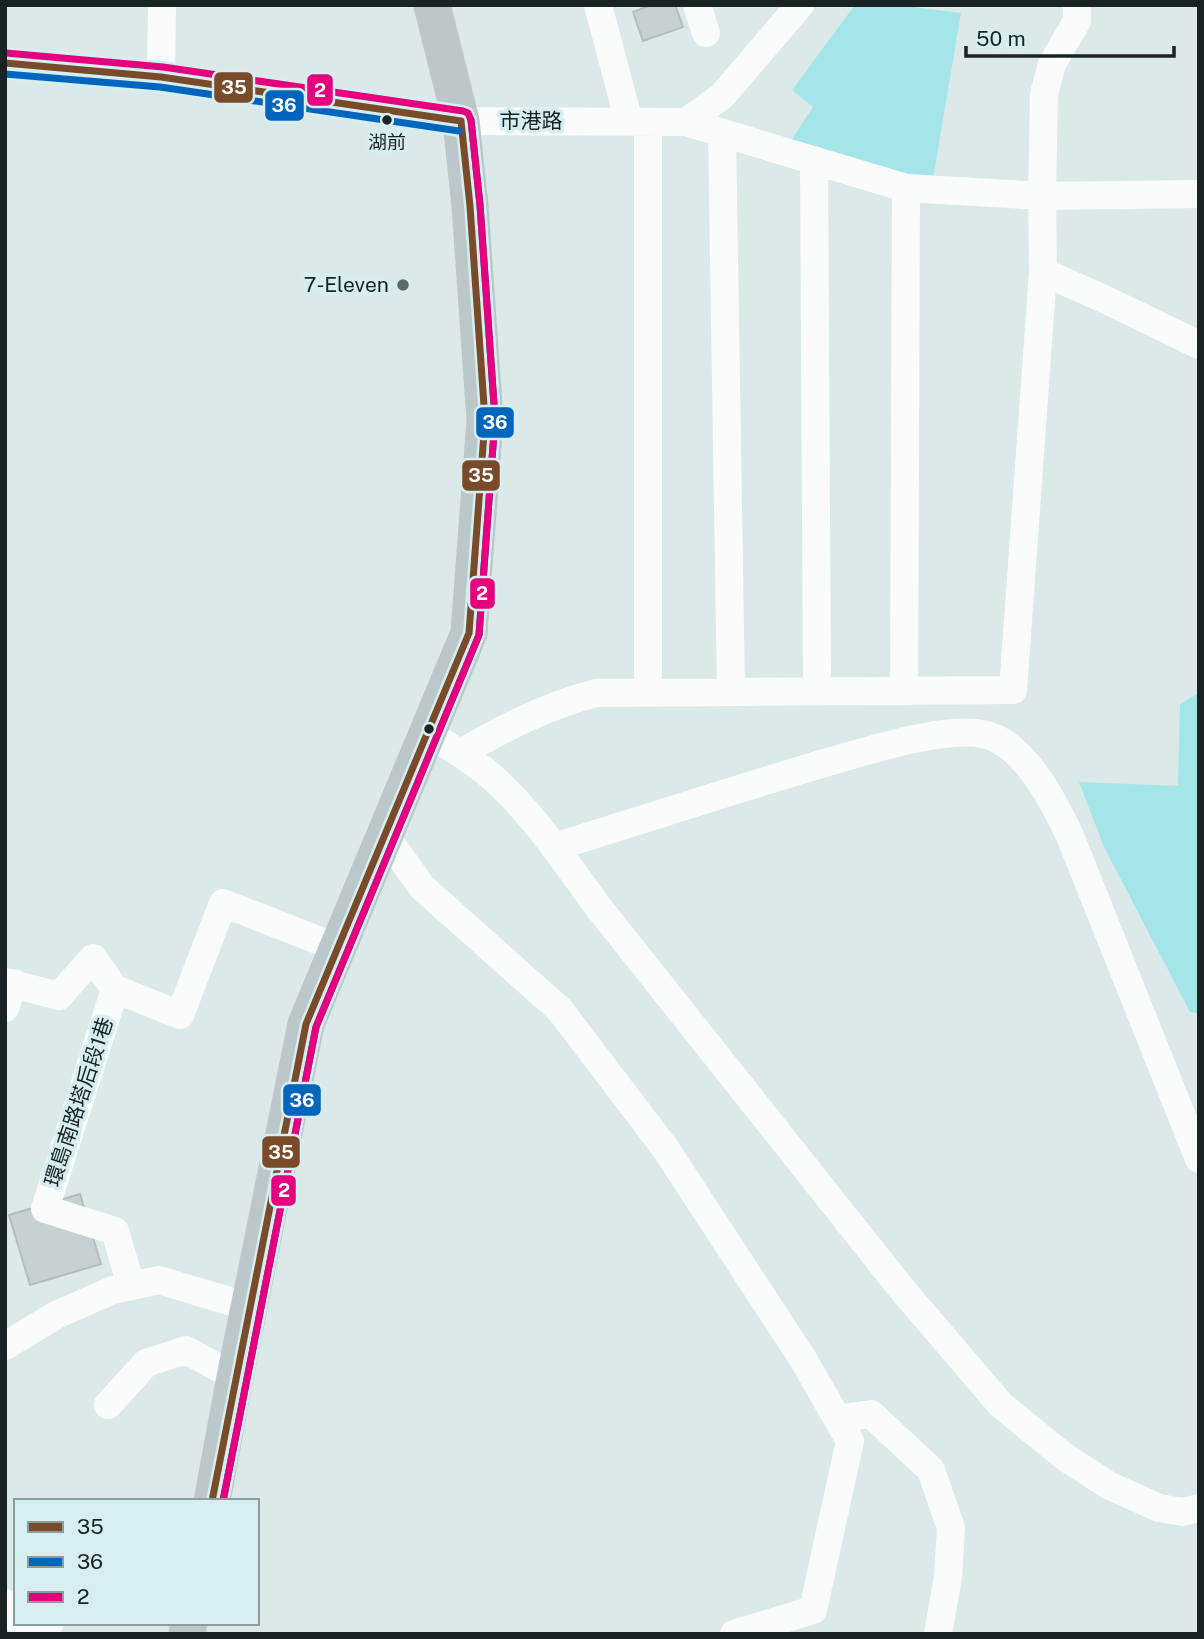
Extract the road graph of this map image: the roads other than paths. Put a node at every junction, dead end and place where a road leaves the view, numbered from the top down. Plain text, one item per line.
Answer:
1 (162, 5) edge
2 (432, 5) edge
3 (598, 5) edge
4 (696, 5) edge
5 (800, 5) edge
6 (1077, 5) edge
7 (706, 33) dead end
8 (5, 63) edge
9 (161, 77) junction
10 (461, 121) junction
11 (639, 122) junction
12 (685, 122) junction
13 (722, 133) junction
14 (814, 160) junction
15 (906, 187) junction
16 (1199, 194) edge
17 (1042, 196) junction
18 (1042, 272) junction
19 (1199, 345) edge
20 (817, 691) junction
21 (904, 691) junction
22 (648, 692) junction
23 (731, 692) junction
24 (427, 733) junction
25 (461, 753) junction
26 (384, 834) junction
27 (554, 847) junction
28 (338, 948) junction
29 (115, 989) junction
30 (8, 991) edge
31 (1199, 1159) edge
32 (131, 1286) junction
33 (248, 1307) junction
34 (5, 1346) edge
35 (235, 1377) junction
36 (108, 1405) dead end
37 (838, 1419) junction
38 (212, 1499) edge
39 (1199, 1508) edge
40 (816, 1622) edge
41 (46, 1625) edge
42 (187, 1633) edge
43 (28, 1634) edge
44 (197, 1634) edge
45 (734, 1634) edge
46 (938, 1634) edge

1 - 9 street
2 - 10 main road
3 - 11 street
4 - 7 street
5 - 12 street
6 - 17 street
8 - 9 street, 市港路
9 - 10 street, 市港路
10 - 11 street, 市港路
10 - 24 main road
11 - 12 street, 市港路
11 - 22 street
12 - 13 street, 市港路
13 - 14 street, 市港路
13 - 23 street
14 - 15 street, 市港路
14 - 20 street
15 - 17 street, 市港路
15 - 21 street
16 - 17 street, 市港路
17 - 18 street
18 - 19 street
18 - 21 street
20 - 21 street
20 - 23 street
22 - 23 street
22 - 25 street
24 - 25 street
24 - 26 main road
25 - 27 street
26 - 28 main road
26 - 37 street
27 - 31 street
27 - 39 street
28 - 29 street
28 - 33 main road
29 - 30 street
29 - 32 street, 環島南路塔后段1巷
32 - 33 street
32 - 34 street
33 - 35 main road
35 - 36 street
35 - 38 main road
37 - 40 street
37 - 46 street
40 - 45 street
41 - 43 street
42 - 44 street

